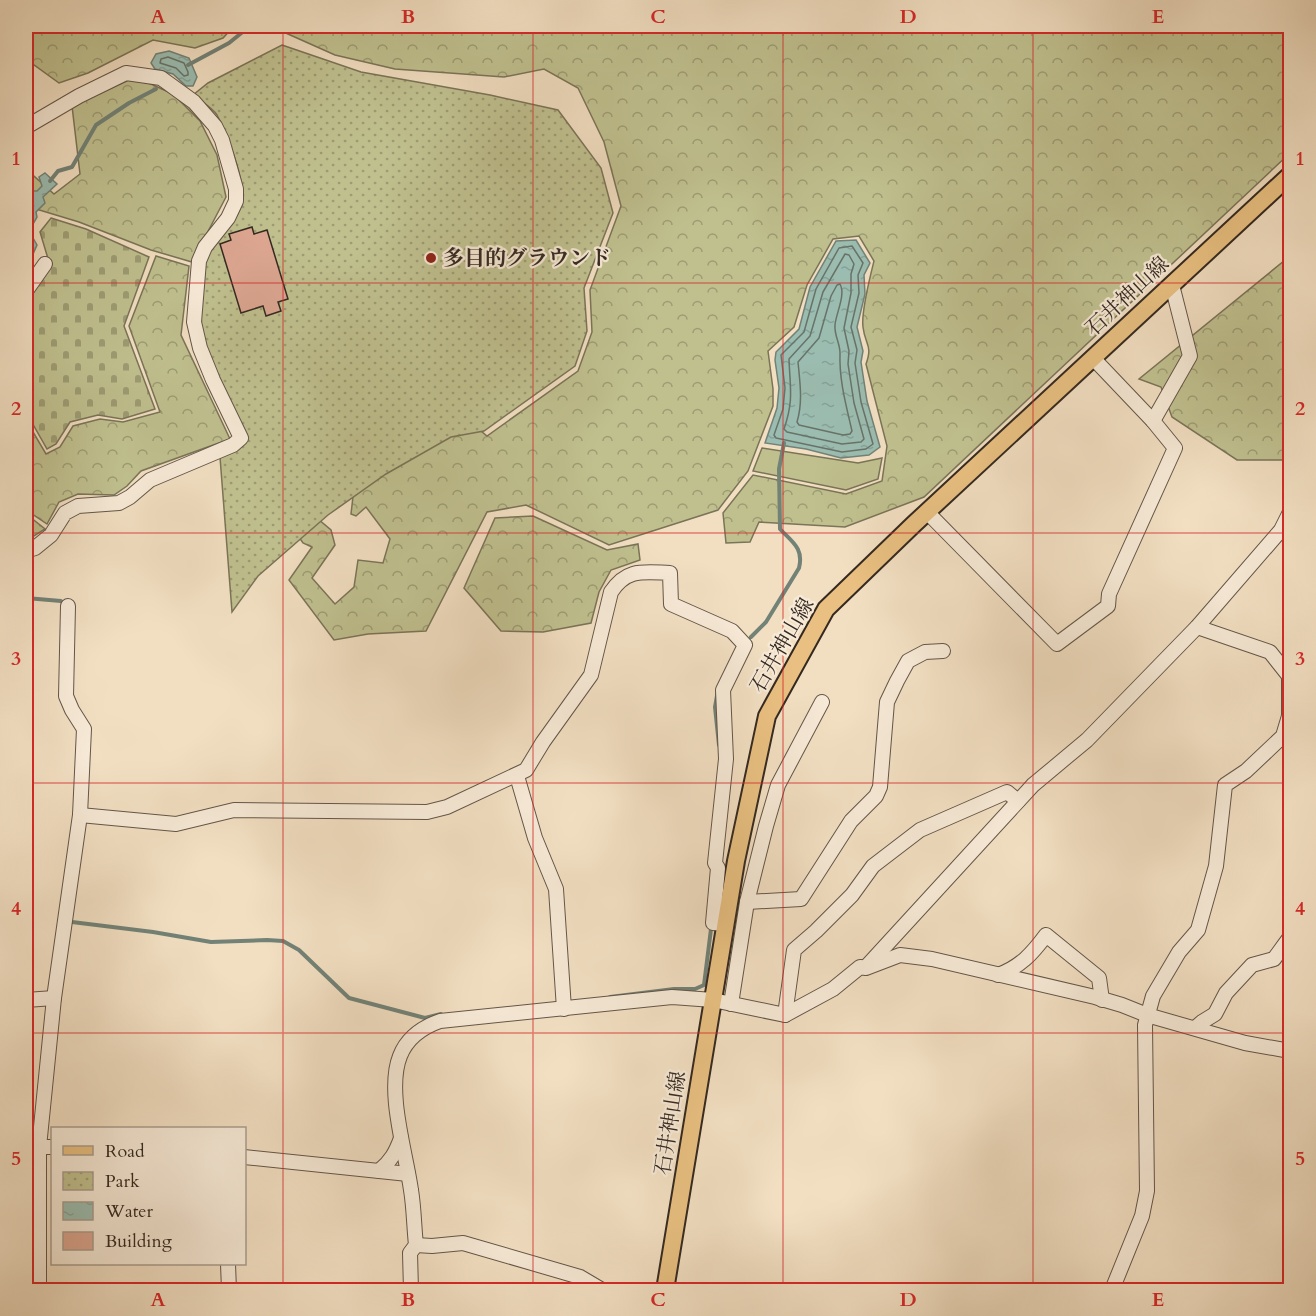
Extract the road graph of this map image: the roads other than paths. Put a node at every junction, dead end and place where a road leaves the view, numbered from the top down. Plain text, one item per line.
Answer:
1 (26, 127) edge
2 (1290, 175) edge
3 (45, 264) dead end
4 (1172, 285) junction
5 (26, 291) edge
6 (1093, 358) junction
7 (1153, 422) junction
8 (927, 512) junction
9 (1290, 512) edge
10 (26, 551) edge
11 (69, 606) dead end
12 (1197, 627) junction
13 (944, 651) dead end
14 (822, 702) dead end
15 (517, 776) junction
16 (1018, 801) junction
17 (80, 815) junction
18 (747, 902) junction
19 (725, 924) junction
20 (1290, 937) edge
21 (866, 968) junction
22 (998, 975) junction
23 (54, 998) junction
24 (26, 1000) edge
25 (713, 1000) junction
26 (1102, 1000) junction
27 (731, 1004) junction
28 (563, 1005) junction
29 (785, 1015) junction
30 (1147, 1015) junction
31 (1195, 1028) junction
32 (1290, 1052) edge
33 (401, 1136) junction
34 (39, 1147) edge
35 (246, 1157) edge
36 (380, 1171) junction
37 (408, 1174) junction
38 (46, 1227) edge
39 (416, 1245) junction
40 (228, 1265) edge
41 (39, 1290) edge
42 (229, 1290) edge
43 (411, 1290) edge
44 (602, 1290) edge
45 (665, 1290) edge
46 (1112, 1290) edge

1 - 10 street
2 - 4 main road, 石井神山線
3 - 5 street
4 - 6 main road, 石井神山線
4 - 7 street
6 - 7 street
6 - 8 main road, 石井神山線
7 - 8 street
8 - 19 main road, 石井神山線
9 - 12 street
11 - 17 street
12 - 16 street
12 - 30 street
13 - 18 street
14 - 18 street
15 - 17 street
15 - 19 street
15 - 28 street
16 - 21 street
16 - 29 street
17 - 23 street
18 - 27 street
19 - 25 main road, 石井神山線
20 - 31 street
21 - 22 street
21 - 29 street
22 - 26 street
22 - 26 street
23 - 24 street
23 - 34 street
25 - 27 street
25 - 28 street
25 - 45 main road, 石井神山線
26 - 30 street
27 - 29 street
28 - 33 street
30 - 31 street
30 - 46 street
31 - 32 street
33 - 36 street
33 - 37 street
34 - 38 street
35 - 36 street
36 - 37 street
37 - 39 street
38 - 41 street
39 - 43 street
39 - 44 street
40 - 42 street

